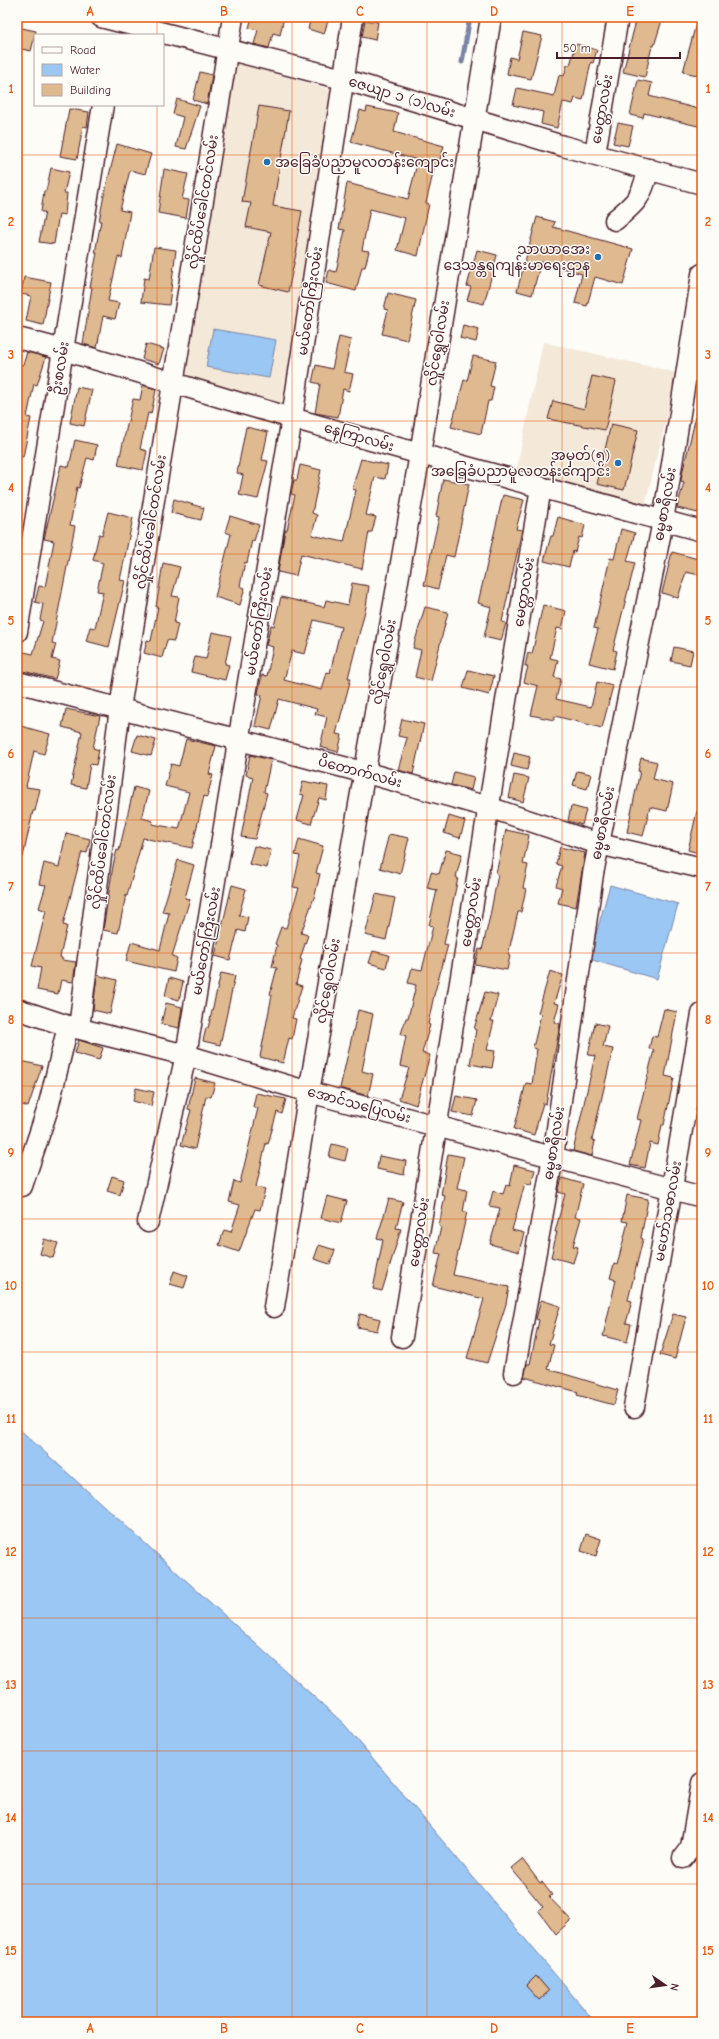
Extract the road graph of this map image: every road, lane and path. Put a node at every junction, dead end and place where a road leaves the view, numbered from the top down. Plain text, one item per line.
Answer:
1 (233, 17) edge
2 (353, 17) edge
3 (491, 17) edge
4 (618, 17) edge
5 (112, 23) edge
6 (159, 34) edge
7 (164, 35) edge
8 (227, 50) junction
9 (343, 79) junction
10 (103, 106) edge
11 (473, 118) junction
12 (595, 154) junction
13 (649, 170) junction
14 (702, 184) edge
15 (615, 220) dead end
16 (702, 274) edge
17 (17, 338) edge
18 (63, 349) junction
19 (174, 384) junction
20 (292, 418) junction
21 (420, 454) junction
22 (541, 487) junction
23 (663, 521) junction
24 (702, 531) edge
25 (17, 632) edge
26 (17, 682) edge
27 (120, 708) junction
28 (239, 740) junction
29 (364, 773) junction
30 (488, 807) junction
31 (599, 844) junction
32 (702, 868) edge
33 (17, 1009) edge
34 (702, 1014) edge
35 (73, 1027) junction
36 (186, 1055) junction
37 (308, 1092) junction
38 (437, 1126) junction
39 (553, 1157) junction
40 (22, 1186) dead end
41 (673, 1188) junction
42 (702, 1197) edge
43 (148, 1222) dead end
44 (274, 1307) dead end
45 (402, 1337) dead end
46 (514, 1373) dead end
47 (634, 1407) dead end
48 (702, 1784) edge
49 (683, 1858) dead end

1 - 8 street, လှိုင်ထိပ်ခေါင်တင်လမ်း
2 - 9 street, မယ်တော်ကြီးလမ်း
3 - 11 street, လှိုင်ရွှေဝါလမ်း
4 - 12 street, မေတ္တာလမ်း
5 - 6 street, ဇေယျာ ၁ (၁)လမ်း
7 - 8 street, ဇေယျာ ၁ (၁)လမ်း
8 - 9 street, ဇေယျာ ၁ (၁)လမ်း
8 - 19 street, လှိုင်ထိပ်ခေါင်တင်လမ်း
9 - 11 street, ဇေယျာ ၁ (၁)လမ်း
9 - 20 street, မယ်တော်ကြီးလမ်း
10 - 18 street, ဦးစလမ်း
11 - 12 street, ဇေယျာ ၁ (၁)လမ်း
11 - 21 street, လှိုင်ရွှေဝါလမ်း
12 - 13 street, ဇေယျာ ၁ (၁)လမ်း
13 - 14 street, ဇေယျာ ၁ (၁)လမ်း
13 - 15 street
16 - 23 street, ဓမ္မစာရီလမ်း
17 - 18 street, နေကြာလမ်း
18 - 19 street, နေကြာလမ်း
18 - 25 street, ဦးစလမ်း
19 - 20 street, နေကြာလမ်း
19 - 27 street, လှိုင်ထိပ်ခေါင်တင်လမ်း
20 - 21 street, နေကြာလမ်း
20 - 28 street, မယ်တော်ကြီးလမ်း
21 - 22 street, နေကြာလမ်း
21 - 29 street, လှိုင်ရွှေဝါလမ်း
22 - 23 street, နေကြာလမ်း
22 - 30 street, မေတ္တာလမ်း
23 - 24 street, နေကြာလမ်း
23 - 31 street, ဓမ္မစာရီလမ်း
26 - 27 street, ပိတောက်လမ်း
27 - 28 street, ပိတောက်လမ်း
27 - 35 street, လှိုင်ထိပ်ခေါင်တင်လမ်း
28 - 29 street, ပိတောက်လမ်း
28 - 36 street, မယ်တော်ကြီးလမ်း
29 - 30 street, ပိတောက်လမ်း
29 - 37 street, လှိုင်ရွှေဝါလမ်း
30 - 31 street, ပိတောက်လမ်း
30 - 38 street, မေတ္တာလမ်း
31 - 32 street, ပိတောက်လမ်း
31 - 39 street, ဓမ္မစာရီလမ်း
33 - 35 street, အောင်သပြေလမ်း
34 - 41 street, မဟော်သဓာလမ်း
35 - 36 street, အောင်သပြေလမ်း
35 - 40 street, လှိုင်ထိပ်ခေါင်တင်လမ်း
36 - 37 street, အောင်သပြေလမ်း
36 - 43 street, မယ်တော်ကြီးလမ်း
37 - 38 street, အောင်သပြေလမ်း
37 - 44 street, လှိုင်ရွှေဝါလမ်း
38 - 39 street, အောင်သပြေလမ်း
38 - 45 street, မေတ္တာလမ်း
39 - 41 street, အောင်သပြေလမ်း
39 - 46 street, ဓမ္မစာရီလမ်း
41 - 42 street, အောင်သပြေလမ်း
41 - 47 street, မဟော်သဓာလမ်း
48 - 49 street

